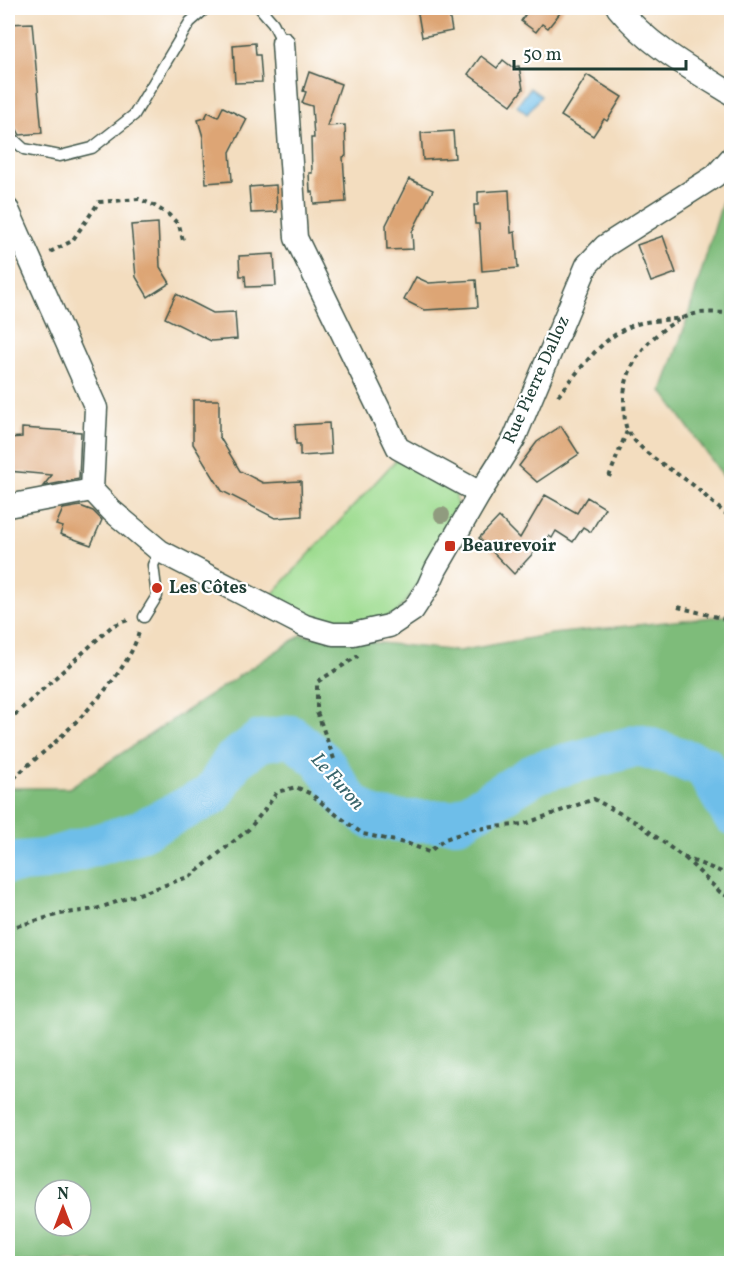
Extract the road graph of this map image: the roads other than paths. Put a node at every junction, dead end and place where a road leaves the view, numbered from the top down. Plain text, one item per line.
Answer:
1 (206, 8) edge
2 (260, 8) edge
3 (618, 8) edge
4 (283, 43) joint
5 (732, 94) edge
6 (8, 128) edge
7 (732, 157) edge
8 (8, 210) edge
9 (92, 490) junction
10 (480, 493) junction
11 (8, 506) edge
12 (160, 551) junction
13 (144, 617) road end

1 - 6 lane
2 - 4 lane
3 - 5 street
4 - 10 street
7 - 10 street, Rue Pierre Dalloz
8 - 9 street
9 - 11 street
9 - 12 street, Rue Pierre Dalloz
10 - 12 street, Rue Pierre Dalloz
12 - 13 lane

